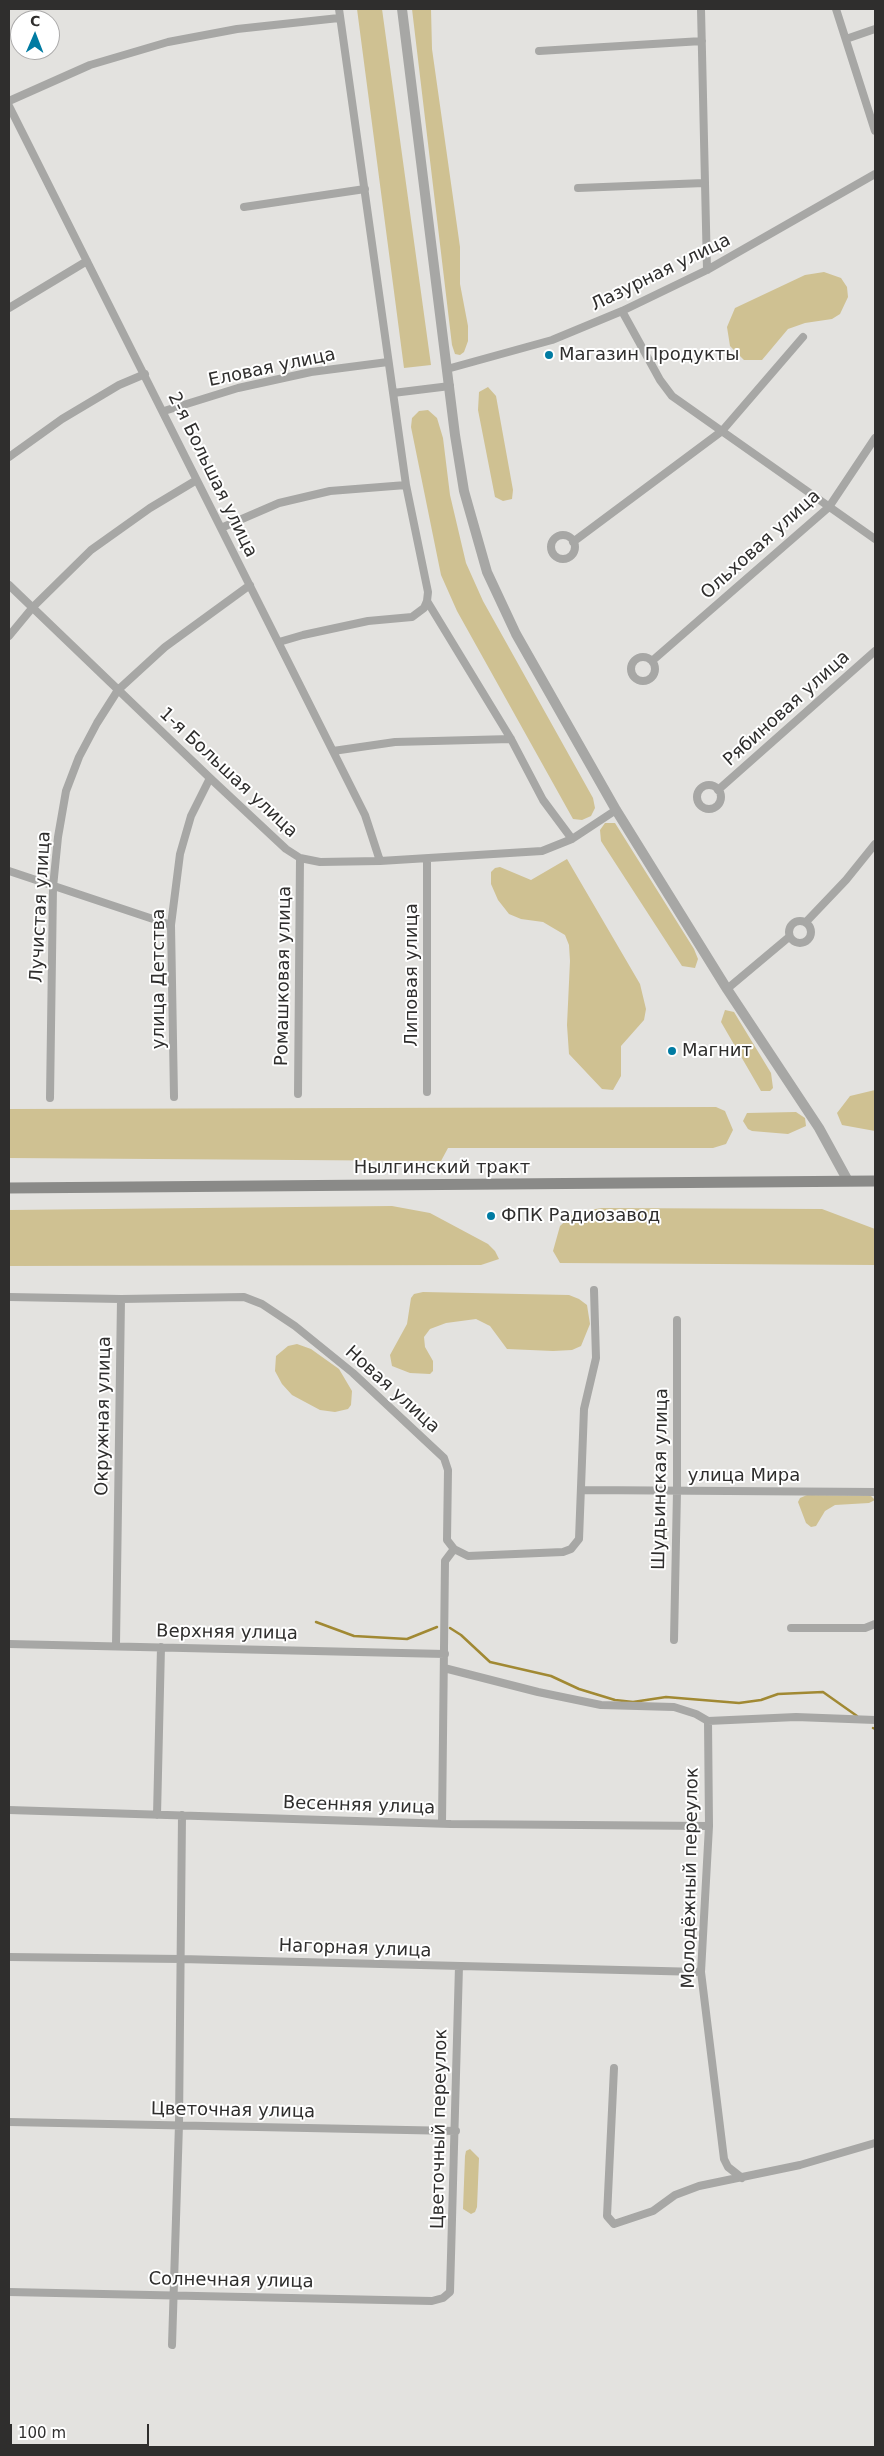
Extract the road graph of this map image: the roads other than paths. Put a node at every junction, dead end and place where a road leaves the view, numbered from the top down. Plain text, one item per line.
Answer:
1 (339, 9) edge
2 (402, 9) edge
3 (701, 9) edge
4 (836, 9) edge
5 (340, 18) junction
6 (875, 29) edge
7 (846, 39) junction
8 (702, 41) junction
9 (539, 50) dead end
10 (9, 101) edge
11 (9, 106) edge
12 (875, 131) edge
13 (875, 174) edge
14 (704, 183) junction
15 (578, 188) dead end
16 (364, 189) junction
17 (244, 207) dead end
18 (87, 262) junction
19 (708, 270) junction
20 (9, 308) edge
21 (622, 310) junction
22 (803, 337) dead end
23 (388, 362) junction
24 (447, 369) junction
25 (145, 374) junction
26 (450, 386) junction
27 (393, 393) junction
28 (164, 411) junction
29 (722, 431) junction
30 (875, 438) edge
31 (9, 457) edge
32 (195, 481) junction
33 (406, 485) junction
34 (829, 507) junction
35 (221, 528) junction
36 (875, 539) edge
37 (576, 540) dead end
38 (9, 585) edge
39 (250, 585) junction
40 (427, 601) junction
41 (33, 607) junction
42 (9, 636) edge
43 (279, 642) junction
44 (875, 651) edge
45 (652, 661) dead end
46 (118, 690) junction
47 (511, 739) junction
48 (333, 751) junction
49 (210, 778) junction
50 (718, 790) dead end
51 (616, 810) junction
52 (572, 839) junction
53 (875, 844) edge
54 (300, 858) junction
55 (427, 859) junction
56 (380, 861) junction
57 (9, 871) edge
58 (53, 887) junction
59 (806, 922) junction
60 (171, 926) junction
61 (790, 937) junction
62 (727, 989) junction
63 (427, 1092) dead end
64 (298, 1094) dead end
65 (174, 1097) dead end
66 (50, 1098) dead end
67 (848, 1181) junction
68 (875, 1181) edge
69 (9, 1188) edge
70 (594, 1290) dead end
71 (9, 1297) edge
72 (120, 1299) junction
73 (677, 1320) dead end
74 (582, 1490) junction
75 (677, 1491) junction
76 (875, 1492) edge
77 (454, 1550) junction
78 (875, 1624) edge
79 (791, 1628) dead end
80 (674, 1640) dead end
81 (9, 1644) edge
82 (116, 1645) junction
83 (161, 1647) junction
84 (444, 1654) junction
85 (444, 1668) junction
86 (875, 1720) edge
87 (708, 1721) junction
88 (9, 1810) edge
89 (157, 1815) junction
90 (182, 1816) junction
91 (442, 1824) junction
92 (709, 1826) junction
93 (9, 1957) edge
94 (181, 1959) junction
95 (459, 1966) junction
96 (701, 1972) junction
97 (614, 2068) dead end
98 (9, 2122) edge
99 (179, 2124) junction
100 (456, 2131) junction
101 (875, 2143) edge
102 (742, 2178) junction
103 (9, 2292) edge
104 (450, 2292) joint
105 (172, 2294) junction
106 (172, 2345) dead end

1 - 5 street
2 - 24 street
3 - 8 street
4 - 7 street
5 - 10 street
5 - 16 street
6 - 7 street
7 - 12 street
8 - 9 street
8 - 14 street
11 - 18 street, 2-я Большая улица
13 - 19 street, Лазурная улица
14 - 15 street
14 - 19 street
16 - 17 street
16 - 23 street
18 - 20 street
18 - 25 street, 2-я Большая улица
19 - 21 street, Лазурная улица
21 - 24 street, Лазурная улица
21 - 29 street
22 - 29 street
23 - 27 street
23 - 28 street, Еловая улица
24 - 26 street
25 - 28 street, 2-я Большая улица
25 - 31 street
26 - 27 street
26 - 51 street
27 - 33 street
28 - 32 street, 2-я Большая улица
29 - 34 street
29 - 37 street
30 - 34 street, Ольховая улица
32 - 35 street, 2-я Большая улица
32 - 41 street
33 - 35 street
33 - 40 street
34 - 36 street
34 - 45 street, Ольховая улица
35 - 39 street, 2-я Большая улица
38 - 41 street, 1-я Большая улица
39 - 43 street, 2-я Большая улица
39 - 46 street, Лучистая улица
40 - 43 street
40 - 47 street
41 - 42 street
41 - 46 street, 1-я Большая улица
43 - 48 street, 2-я Большая улица
44 - 50 street, Рябиновая улица
46 - 49 street, 1-я Большая улица
46 - 58 street, Лучистая улица
47 - 48 street
47 - 52 street
48 - 56 street, 2-я Большая улица
49 - 54 street, 1-я Большая улица
49 - 60 street, улица Детства
51 - 52 street, 1-я Большая улица
51 - 62 street
52 - 55 street, 1-я Большая улица
53 - 59 street
54 - 56 street, 1-я Большая улица
54 - 64 street, Ромашковая улица
55 - 56 street, 1-я Большая улица
55 - 63 street, Липовая улица
57 - 58 street
58 - 60 street
58 - 66 street, Лучистая улица
59 - 61 street
59 - 61 street
60 - 65 street, улица Детства
61 - 62 street
62 - 67 street
67 - 68 main road, Нылгинский тракт
67 - 69 main road, Нылгинский тракт
70 - 74 street
71 - 72 street
72 - 77 street, Новая улица
72 - 82 street, Окружная улица
73 - 75 street, Шудьинская улица
74 - 75 street, улица Мира
74 - 77 street
75 - 76 street, улица Мира
75 - 80 street, Шудьинская улица
77 - 84 street
78 - 79 street
81 - 82 street, Верхняя улица
82 - 83 street, Верхняя улица
83 - 84 street, Верхняя улица
83 - 89 street
84 - 85 street
85 - 87 street
85 - 91 street
86 - 87 street
87 - 92 street, Молодёжный переулок
88 - 89 street, Весенняя улица
89 - 90 street, Весенняя улица
90 - 91 street, Весенняя улица
90 - 94 street
91 - 92 street, Весенняя улица
92 - 96 street, Молодёжный переулок
93 - 94 street, Нагорная улица
94 - 95 street, Нагорная улица
94 - 99 street
95 - 96 street, Нагорная улица
95 - 100 street, Цветочный переулок
96 - 102 street, Молодёжный переулок
97 - 102 street
98 - 99 street, Цветочная улица
99 - 100 street, Цветочная улица
99 - 105 street
100 - 104 street, Цветочный переулок
101 - 102 street
103 - 105 street, Солнечная улица
104 - 105 street, Солнечная улица
105 - 106 street

